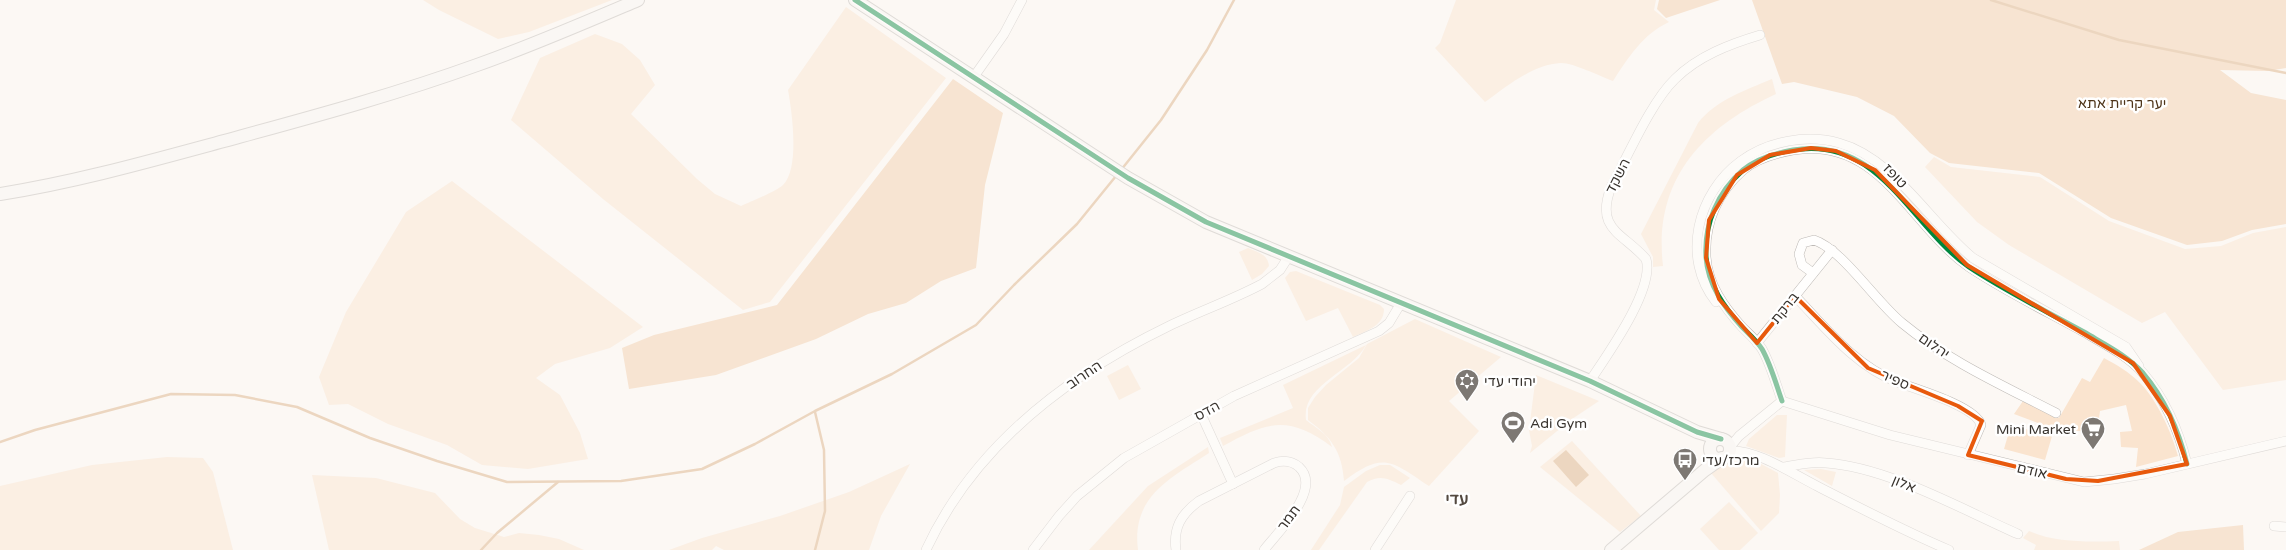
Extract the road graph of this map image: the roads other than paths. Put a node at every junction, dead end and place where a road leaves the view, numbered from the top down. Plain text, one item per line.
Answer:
1 (638, 0) edge
2 (855, 0) edge
3 (1022, 0) edge
4 (1760, 35) dead end
5 (973, 78) junction
6 (0, 194) edge
7 (1832, 250) junction
8 (1289, 256) junction
9 (1813, 273) junction
10 (1795, 296) junction
11 (1401, 303) junction
12 (1757, 343) junction
13 (1590, 381) junction
14 (1782, 401) junction
15 (2056, 413) dead end
16 (1201, 414) junction
17 (2286, 441) edge
18 (1721, 448) junction
19 (1968, 455) junction
20 (2187, 464) junction
21 (1784, 467) junction
22 (1233, 484) junction
23 (1410, 496) dead end
24 (2274, 526) dead end
25 (2286, 527) edge
26 (2018, 534) dead end
27 (926, 550) edge
28 (1033, 550) edge
29 (1176, 550) edge
30 (1264, 550) edge
31 (1375, 550) edge
32 (1611, 550) edge
33 (1949, 550) edge

1 - 6 street
2 - 5 street
3 - 5 street
4 - 13 street, השקד
5 - 8 street
7 - 9 street
7 - 9 street, יהלום
7 - 15 street, יהלום
8 - 11 street
8 - 27 street, החרוב
9 - 10 street, ברקת
10 - 12 street, ברקת
10 - 19 street, ספיר
11 - 13 street
11 - 16 street, הדס
12 - 14 street, טופז
12 - 20 street, טופז
13 - 18 street
14 - 18 street
14 - 19 street, אודם
16 - 22 street
16 - 28 street, הדס
17 - 20 street, אודם
18 - 21 street
18 - 32 street
19 - 20 street, אודם
21 - 26 street, אלון
21 - 33 street
22 - 29 street, תמר
22 - 30 street, תמר
23 - 31 street
24 - 25 street

